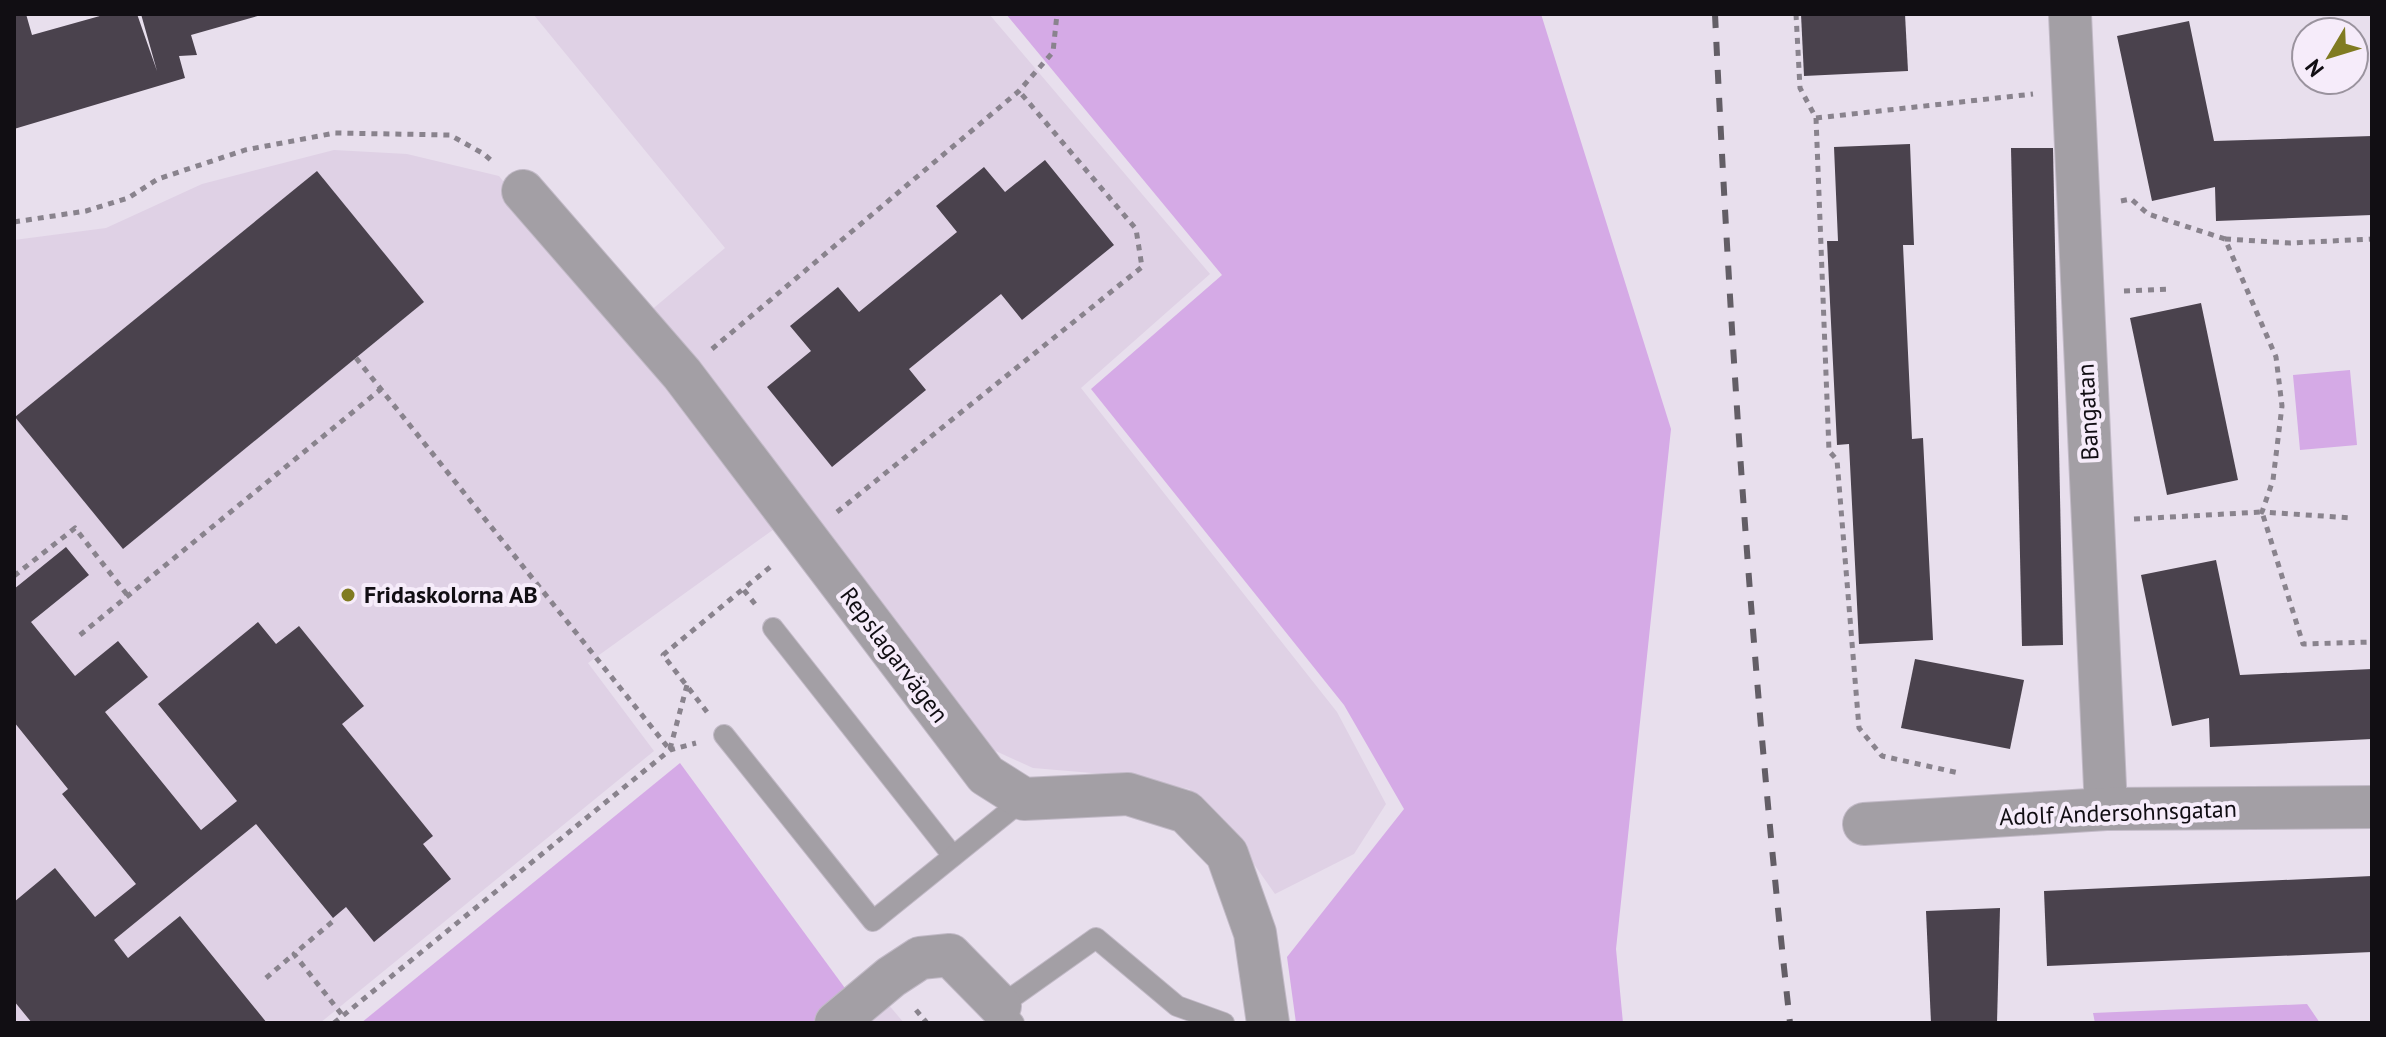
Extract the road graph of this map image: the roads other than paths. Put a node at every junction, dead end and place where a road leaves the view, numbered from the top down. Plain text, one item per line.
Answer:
1 (2070, 14) edge
2 (523, 191) road end
3 (773, 628) road end
4 (724, 735) road end
5 (1024, 799) junction
6 (2372, 807) edge
7 (2106, 809) junction
8 (1864, 824) dead end
9 (953, 856) junction
10 (1007, 1015) edge
11 (836, 1023) edge
12 (1224, 1023) edge
13 (1268, 1023) edge

1 - 7 street, Bangatan
2 - 5 street, Repslagarvägen
3 - 9 lane
4 - 9 lane
5 - 9 lane
5 - 13 street
6 - 7 street, Adolf Andersohnsgatan
7 - 8 street, Adolf Andersohnsgatan
10 - 11 street
10 - 12 lane

